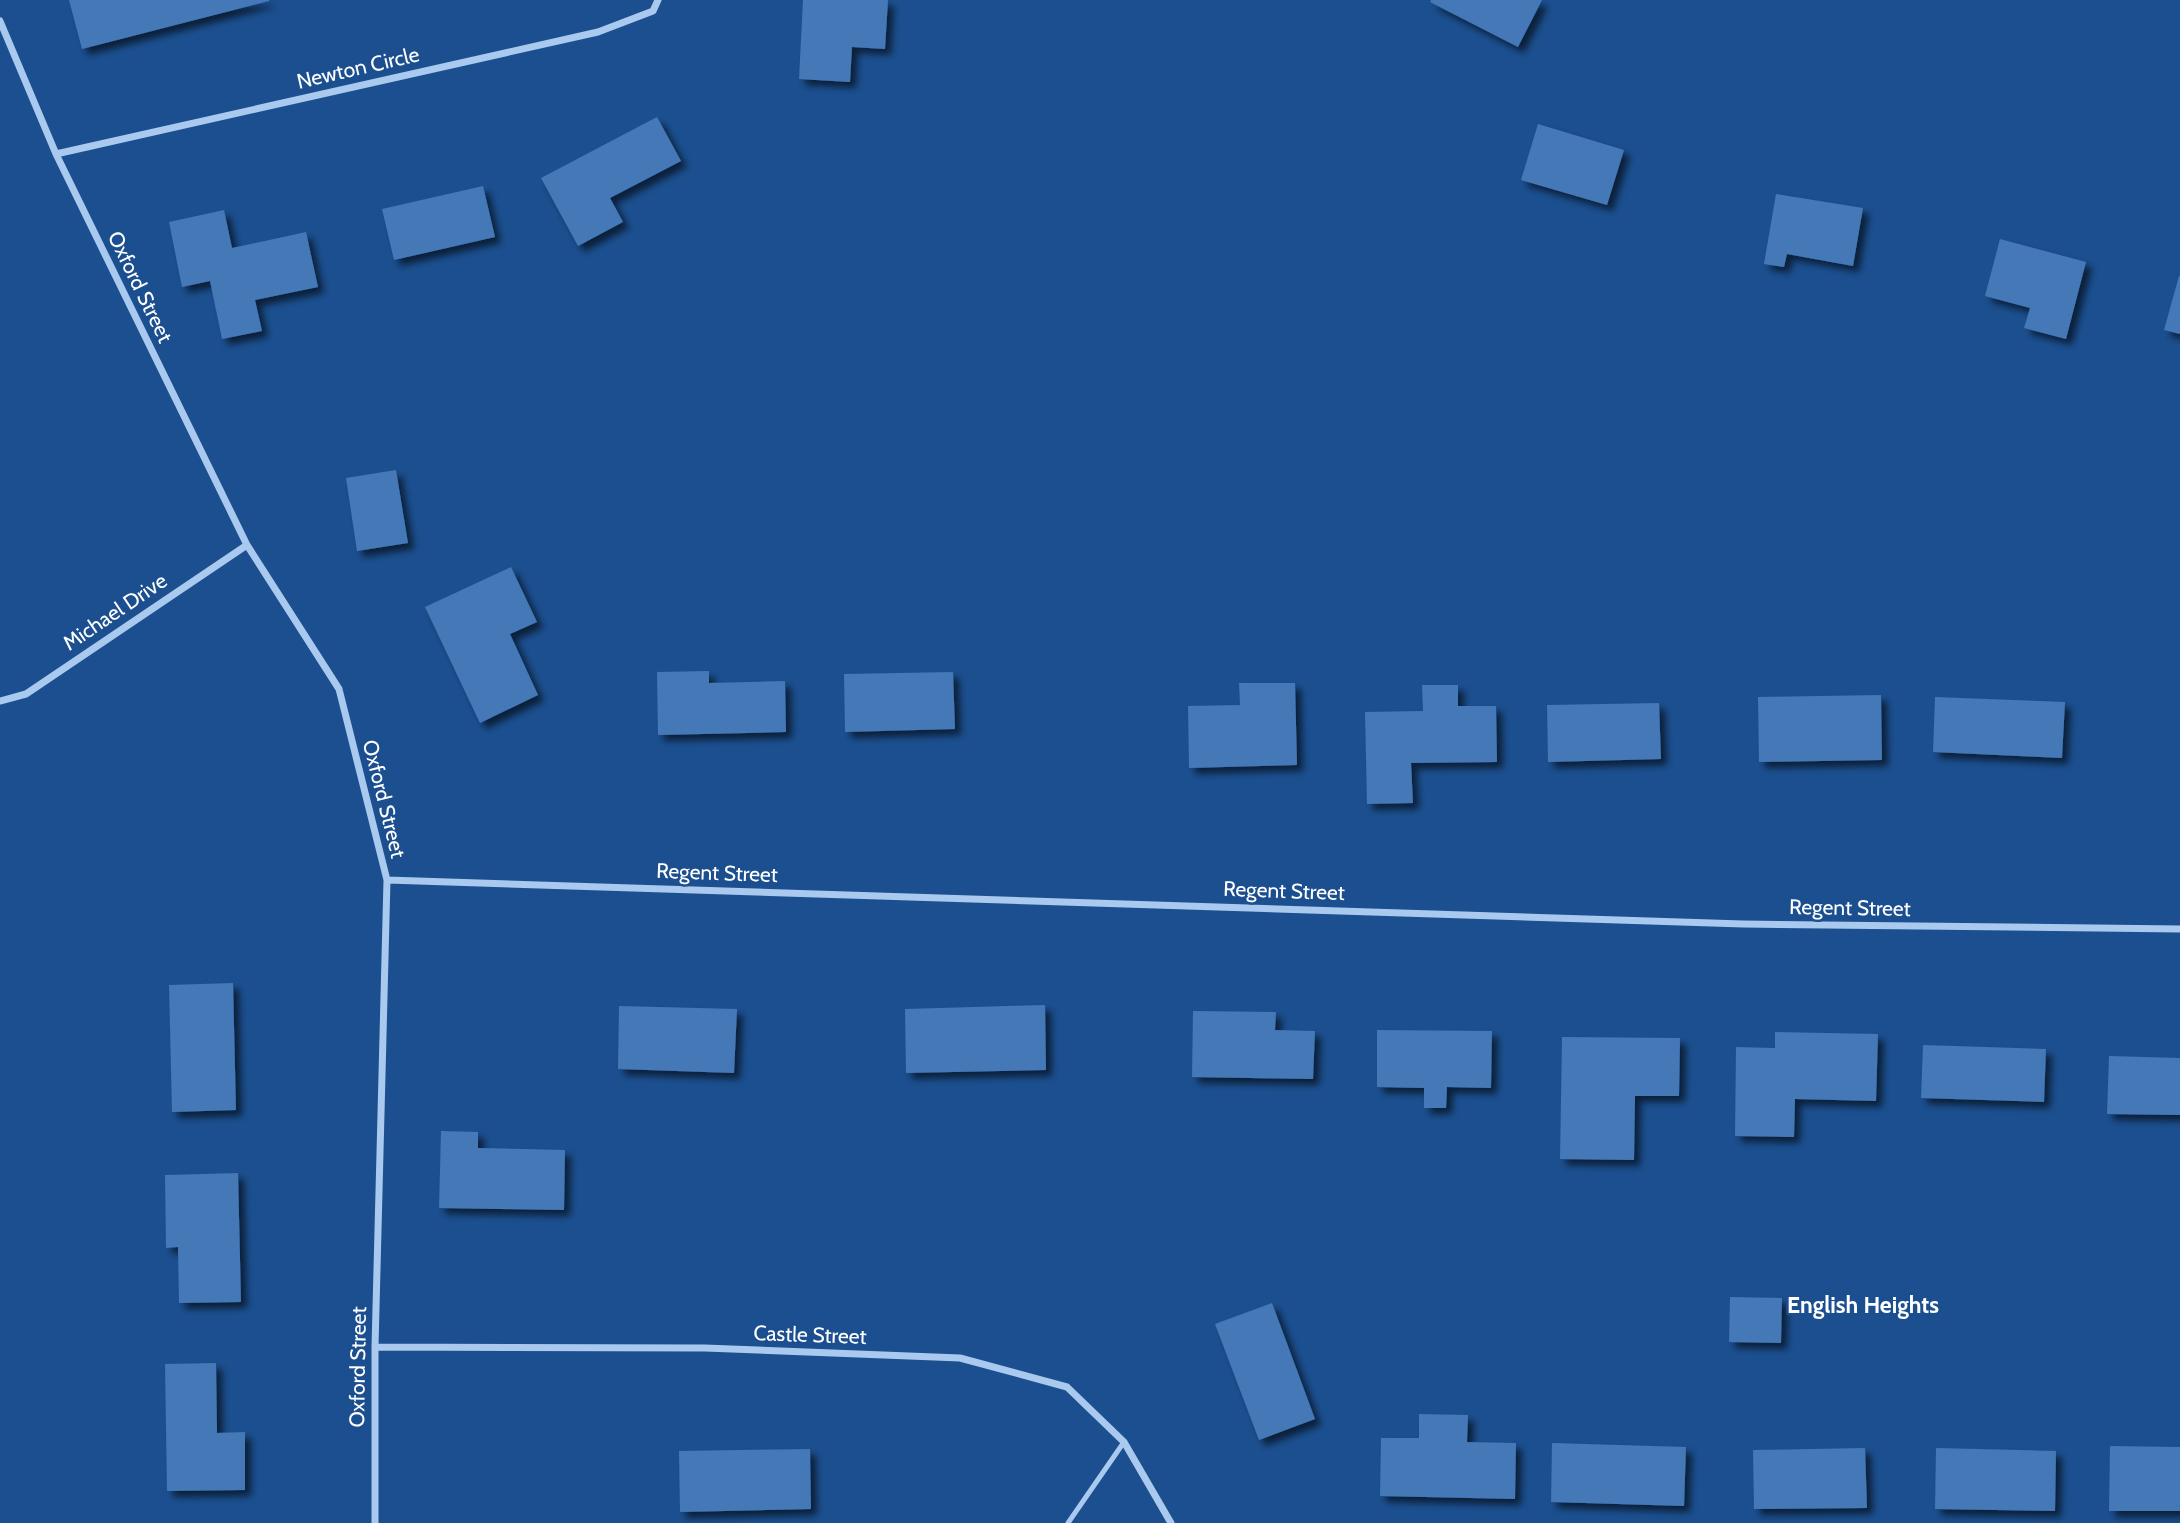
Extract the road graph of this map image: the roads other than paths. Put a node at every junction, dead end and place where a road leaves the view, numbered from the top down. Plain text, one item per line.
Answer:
1 (658, 0) edge
2 (0, 21) edge
3 (56, 155) junction
4 (247, 545) junction
5 (0, 701) edge
6 (387, 880) junction
7 (2180, 929) edge
8 (375, 1348) junction
9 (1124, 1442) junction
10 (375, 1523) edge
11 (1068, 1523) edge
12 (1171, 1523) edge

1 - 3 street, Newton Circle
2 - 3 street
3 - 4 street, Oxford Street
4 - 5 street, Michael Drive
4 - 6 street, Oxford Street
6 - 7 street, Regent Street
6 - 8 street, Oxford Street
8 - 9 street, Castle Street
8 - 10 street, Oxford Street
9 - 11 lane
9 - 12 street, Castle Street

